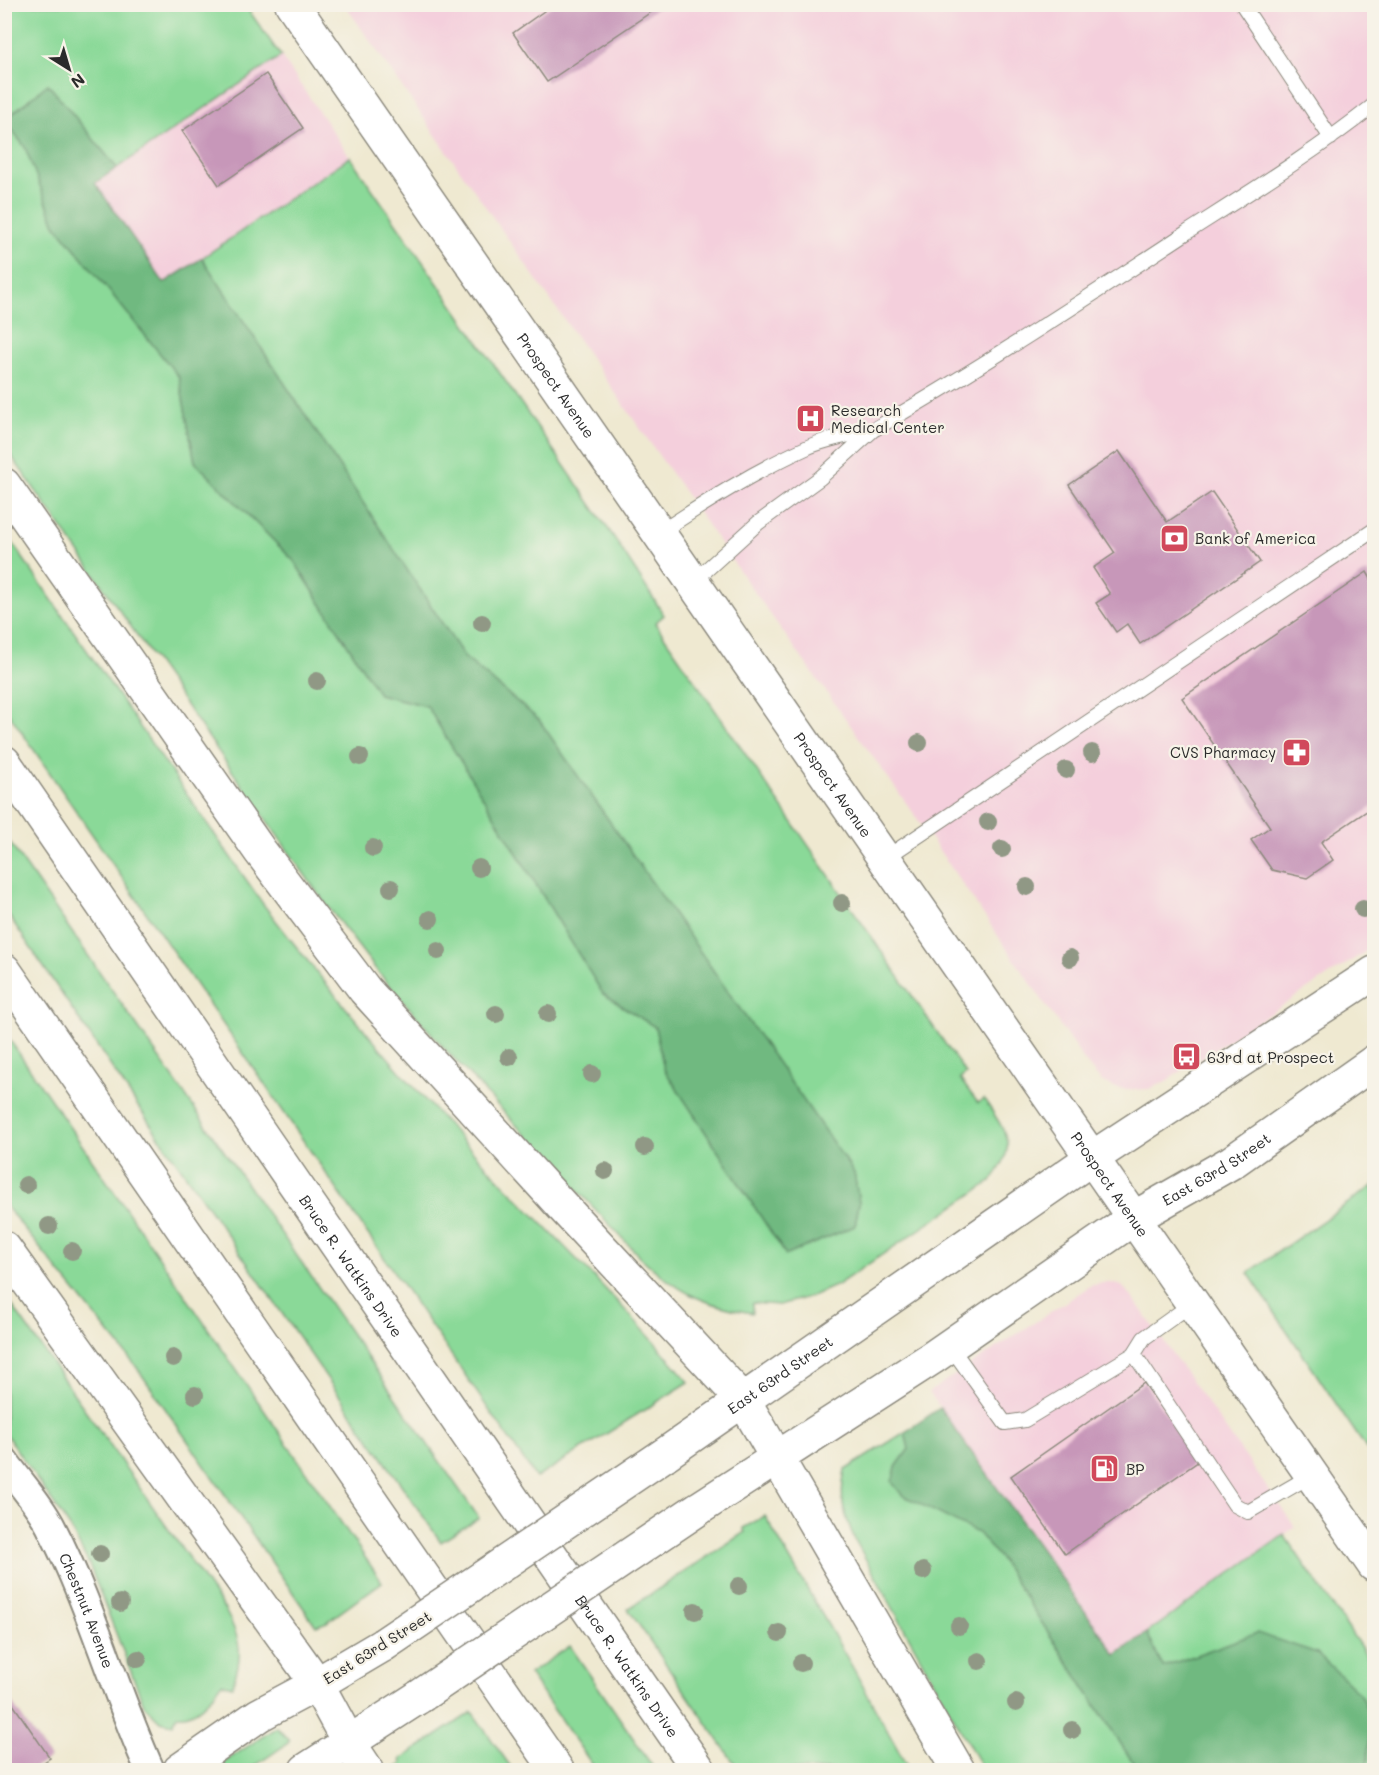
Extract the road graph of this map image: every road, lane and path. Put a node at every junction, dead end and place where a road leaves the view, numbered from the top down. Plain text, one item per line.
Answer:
1 (292, 4) edge
2 (1242, 4) edge
3 (1374, 105) edge
4 (1331, 138) junction
5 (873, 430) junction
6 (4, 485) edge
7 (1374, 530) edge
8 (659, 533) junction
9 (693, 582) junction
10 (4, 762) edge
11 (884, 859) junction
12 (4, 970) edge
13 (1374, 973) edge
14 (1374, 1062) edge
15 (1092, 1158) junction
16 (1134, 1218) junction
17 (4, 1248) edge
18 (1193, 1303) junction
19 (950, 1346) junction
20 (1134, 1354) junction
21 (744, 1401) junction
22 (777, 1458) junction
23 (4, 1461) edge
24 (1312, 1475) junction
25 (1374, 1565) edge
26 (317, 1684) junction
27 (349, 1743) junction
28 (150, 1770) edge
29 (180, 1770) edge
30 (306, 1770) edge
31 (367, 1770) edge
32 (557, 1770) edge
33 (699, 1770) edge
34 (958, 1770) edge

1 - 8 main road, Prospect Avenue
2 - 4 lane
3 - 4 lane
4 - 5 lane
5 - 8 lane
5 - 9 lane
6 - 21 main road
7 - 11 lane
8 - 9 main road, Prospect Avenue
9 - 11 main road, Prospect Avenue
10 - 33 main road, Bruce R. Watkins Drive
11 - 15 main road, Prospect Avenue
12 - 32 main road
13 - 15 main road, East 63rd Street
14 - 16 main road, East 63rd Street
15 - 16 main road, Prospect Avenue
15 - 21 main road, East 63rd Street
16 - 18 main road, Prospect Avenue
16 - 19 main road, East 63rd Street
17 - 26 main road
18 - 20 lane
18 - 24 main road, Prospect Avenue
19 - 20 lane
19 - 22 main road, East 63rd Street
20 - 24 lane
21 - 22 main road
21 - 26 main road, East 63rd Street, bridge
22 - 27 main road, East 63rd Street, bridge
22 - 34 main road
23 - 28 street, Chestnut Avenue
24 - 25 main road, Prospect Avenue
26 - 27 main road
26 - 29 main road, East 63rd Street
27 - 30 main road, East 63rd Street
27 - 31 main road

